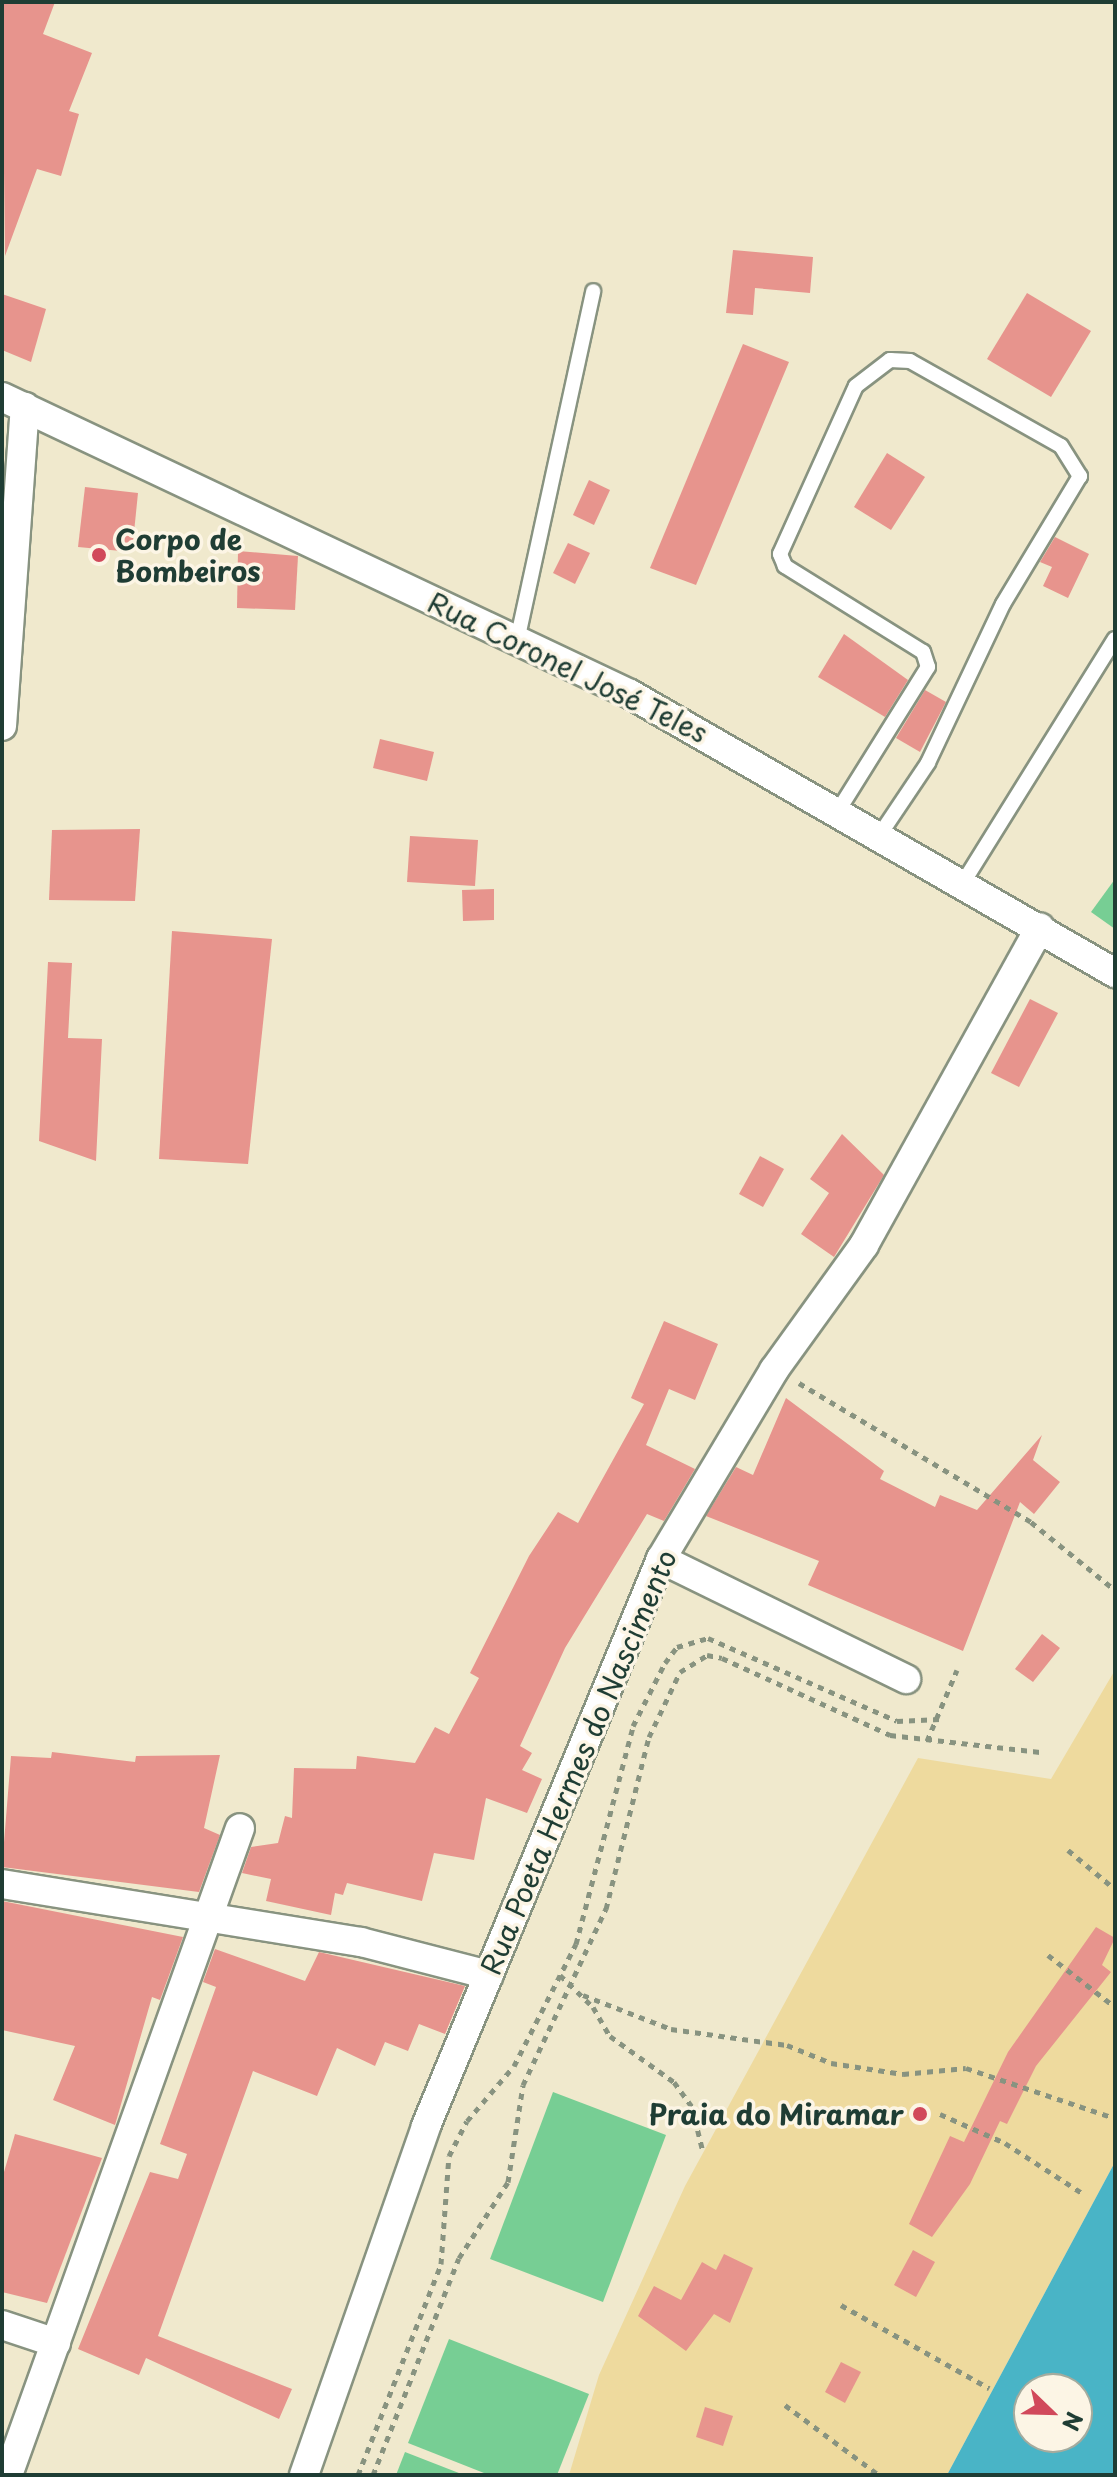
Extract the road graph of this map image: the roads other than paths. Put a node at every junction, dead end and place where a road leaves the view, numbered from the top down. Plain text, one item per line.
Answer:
1 (593, 291) dead end
2 (13, 402) edge
3 (1115, 639) edge
4 (517, 641) junction
5 (2, 726) edge
6 (838, 811) junction
7 (879, 836) junction
8 (961, 886) junction
9 (1040, 928) junction
10 (1115, 973) edge
11 (661, 1559) junction
12 (906, 1679) dead end
13 (240, 1828) dead end
14 (2, 1884) edge
15 (211, 1914) junction
16 (489, 1975) junction
17 (2, 2325) edge
18 (56, 2343) junction
19 (8, 2475) edge
20 (304, 2475) edge

1 - 4 lane
2 - 4 street, Rua Coronel José Teles
2 - 5 street
3 - 8 lane
4 - 6 street, Rua Coronel José Teles
6 - 7 street, Rua Coronel José Teles
6 - 7 lane
7 - 8 street, Rua Coronel José Teles
8 - 9 street, Rua Coronel José Teles
9 - 10 street, Rua Coronel José Teles
9 - 11 street, Rua Poeta Hermes do Nascimento
11 - 12 street
11 - 16 street, Rua Poeta Hermes do Nascimento
13 - 15 street
14 - 15 street
15 - 16 street
15 - 18 street
16 - 20 street, Rua Poeta Hermes do Nascimento
17 - 18 street
18 - 19 street

